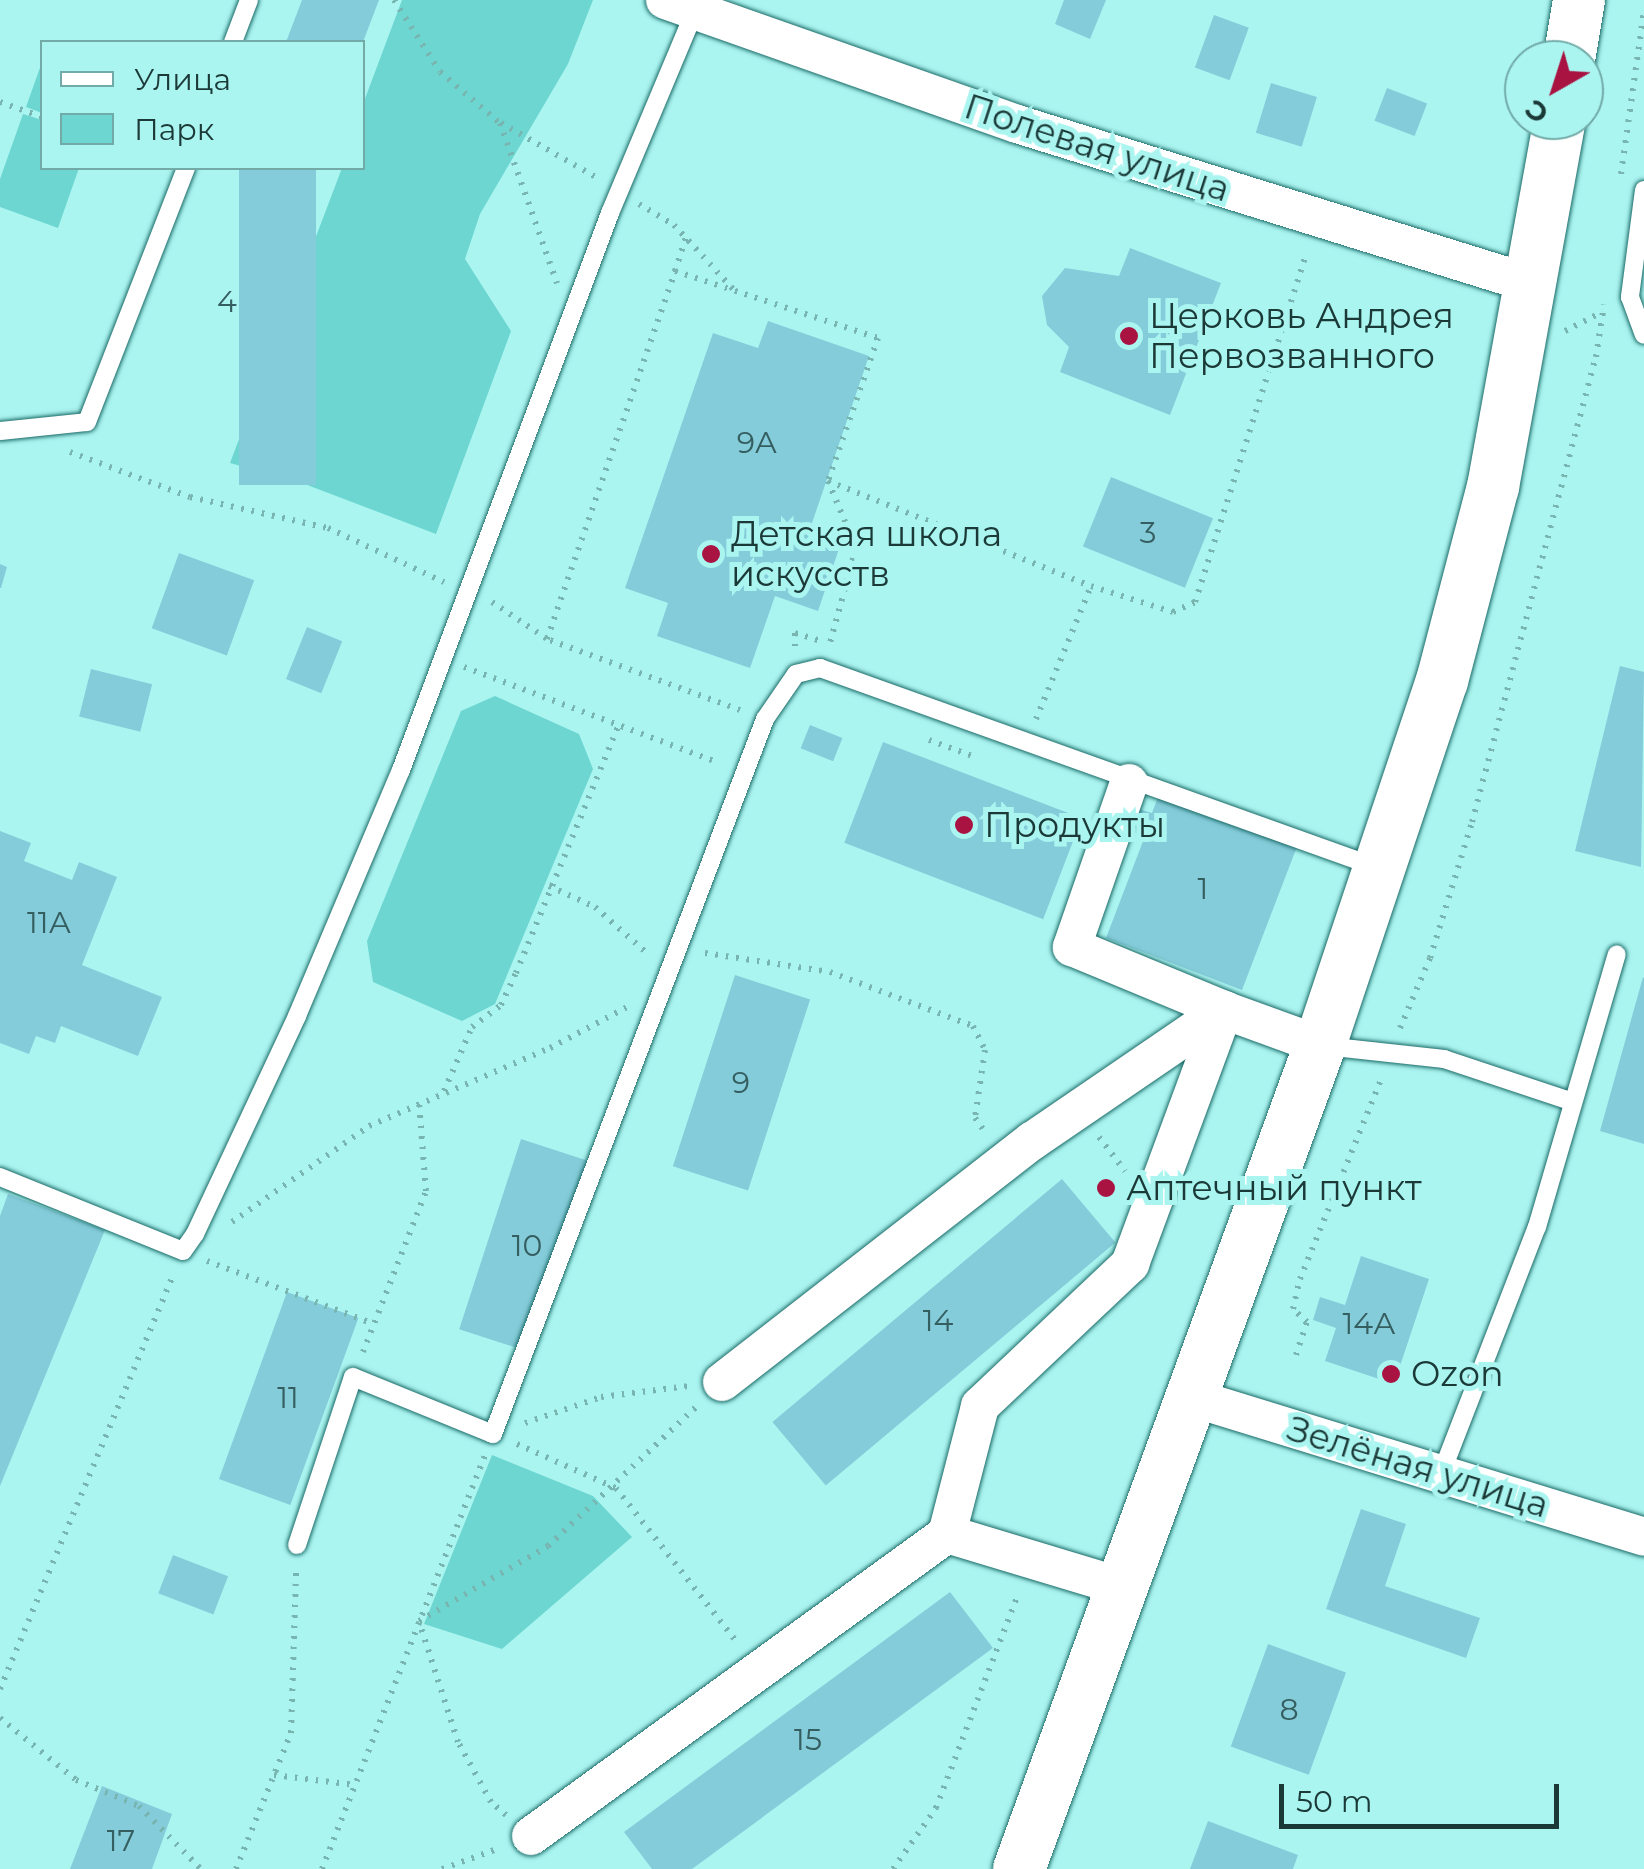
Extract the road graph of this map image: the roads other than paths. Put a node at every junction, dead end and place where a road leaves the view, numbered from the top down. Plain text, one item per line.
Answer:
1 (249, 0) edge
2 (1578, 0) edge
3 (680, 6) edge
4 (234, 40) edge
5 (1572, 40) edge
6 (1557, 140) edge
7 (185, 170) edge
8 (1644, 190) edge
9 (1527, 309) junction
10 (1644, 335) edge
11 (9, 432) edge
12 (1129, 783) junction
13 (1378, 868) junction
14 (1617, 954) dead end
15 (1224, 1010) junction
16 (1320, 1045) junction
17 (1570, 1101) junction
18 (0, 1177) edge
19 (722, 1382) road end
20 (1193, 1398) junction
21 (1441, 1474) junction
22 (947, 1534) junction
23 (1644, 1537) edge
24 (296, 1546) road end
25 (1123, 1587) junction
26 (531, 1836) road end
27 (1019, 1869) edge

1 - 4 lane
2 - 5 main road
3 - 9 street, Полевая улица
3 - 18 lane
6 - 9 main road
7 - 11 lane
8 - 10 lane
9 - 13 main road
12 - 13 lane
12 - 15 street
12 - 24 lane
13 - 16 main road
14 - 17 lane
15 - 16 street
15 - 19 street
15 - 22 street
16 - 17 lane
16 - 20 main road
17 - 21 lane
20 - 21 street, Зелёная улица
20 - 25 main road
21 - 23 street, Зелёная улица
22 - 25 street
22 - 26 street
25 - 27 main road

